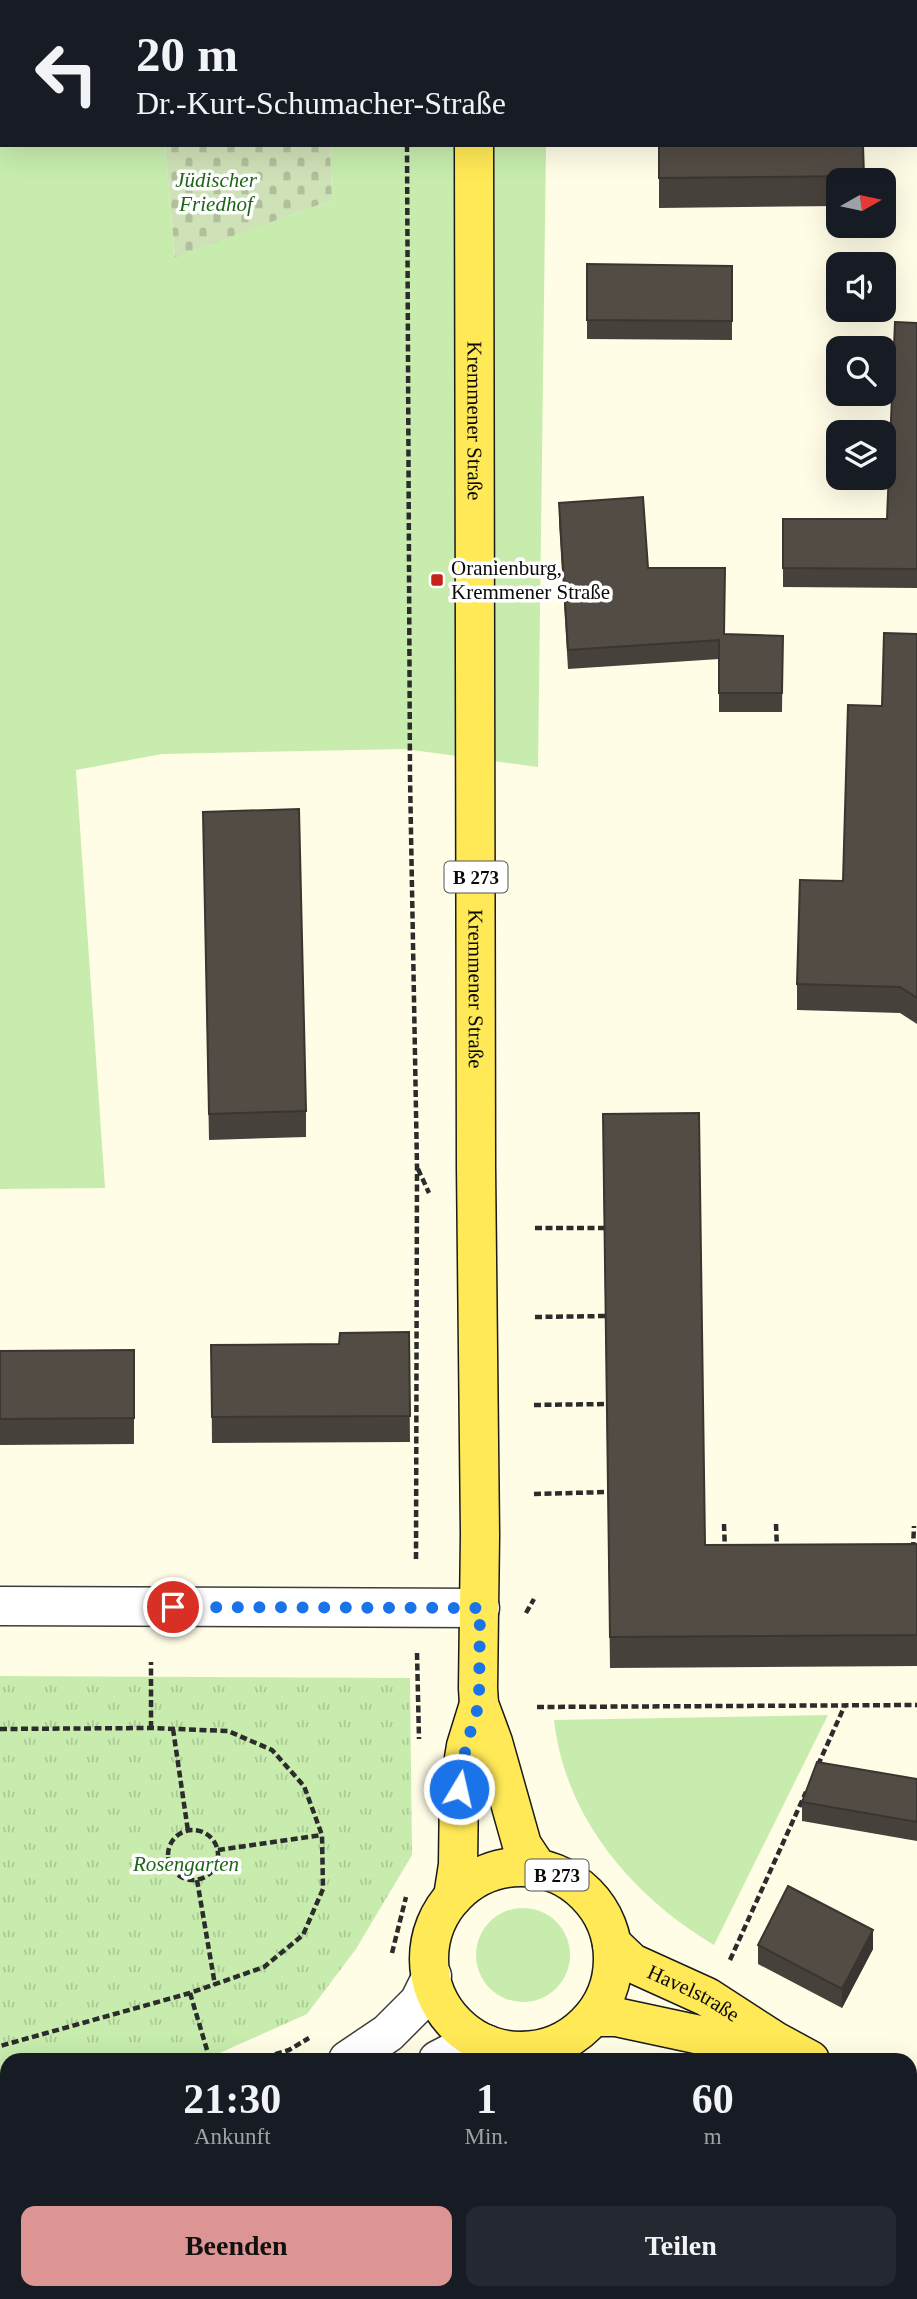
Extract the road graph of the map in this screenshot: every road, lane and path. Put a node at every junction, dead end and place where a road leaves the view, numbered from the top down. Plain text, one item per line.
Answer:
1 (407, 147) edge
2 (474, 147) edge
3 (535, 1228) dead end
4 (604, 1228) edge
5 (605, 1316) edge
6 (535, 1317) dead end
7 (607, 1404) edge
8 (534, 1405) dead end
9 (608, 1492) edge
10 (534, 1494) dead end
11 (724, 1524) dead end
12 (776, 1524) dead end
13 (914, 1526) dead end
14 (913, 1550) edge
15 (725, 1563) edge
16 (777, 1563) edge
17 (416, 1570) dead end
18 (0, 1606) edge
19 (480, 1608) junction
20 (151, 1662) dead end
21 (417, 1665) dead end
22 (479, 1704) junction
23 (917, 1705) edge
24 (845, 1706) junction
25 (537, 1707) dead end
26 (151, 1728) junction
27 (0, 1729) edge
28 (173, 1729) junction
29 (419, 1748) dead end
30 (817, 1767) edge
31 (806, 1791) edge
32 (188, 1831) junction
33 (322, 1835) junction
34 (218, 1850) junction
35 (538, 1869) junction
36 (197, 1880) junction
37 (407, 1895) dead end
38 (453, 1897) junction
39 (612, 1944) junction
40 (390, 1957) dead end
41 (728, 1963) dead end
42 (432, 1976) junction
43 (215, 1985) junction
44 (190, 1993) junction
45 (593, 2017) junction
46 (775, 2041) junction
47 (486, 2044) junction
48 (0, 2046) edge
49 (289, 2050) dead end
50 (209, 2053) edge
51 (279, 2053) edge
52 (358, 2053) edge
53 (451, 2053) edge
54 (517, 2053) edge
55 (532, 2053) edge
56 (797, 2053) edge

1 - 17 path
2 - 19 main road, Kremmener Straße / B 273
3 - 4 path
5 - 6 path
7 - 8 path
9 - 10 path
11 - 15 path
12 - 16 path
13 - 14 path
18 - 19 street
19 - 22 main road, Kremmener Straße / B 273
20 - 26 path
21 - 29 path
22 - 35 main road, Kremmener Straße / B 273
22 - 38 main road, Kremmener Straße / B 273
23 - 24 path
24 - 25 path
24 - 30 path
26 - 27 path
26 - 28 path
28 - 32 path
28 - 33 path
31 - 41 path
32 - 34 path
32 - 36 path
33 - 34 path
33 - 43 path
34 - 36 path
35 - 38 main road, B 273
35 - 39 main road, B 273
36 - 43 path
37 - 40 path
38 - 42 main road, B 273
39 - 45 main road, B 273
39 - 46 main road, Havelstraße / B 273
42 - 47 main road, B 273
42 - 52 street
43 - 44 path
44 - 48 path
44 - 50 path
45 - 46 main road, Havelstraße / B 273
45 - 55 main road, B 273
46 - 56 main road, Havelstraße / B 273
47 - 53 street
47 - 54 main road, B 273
49 - 51 path

